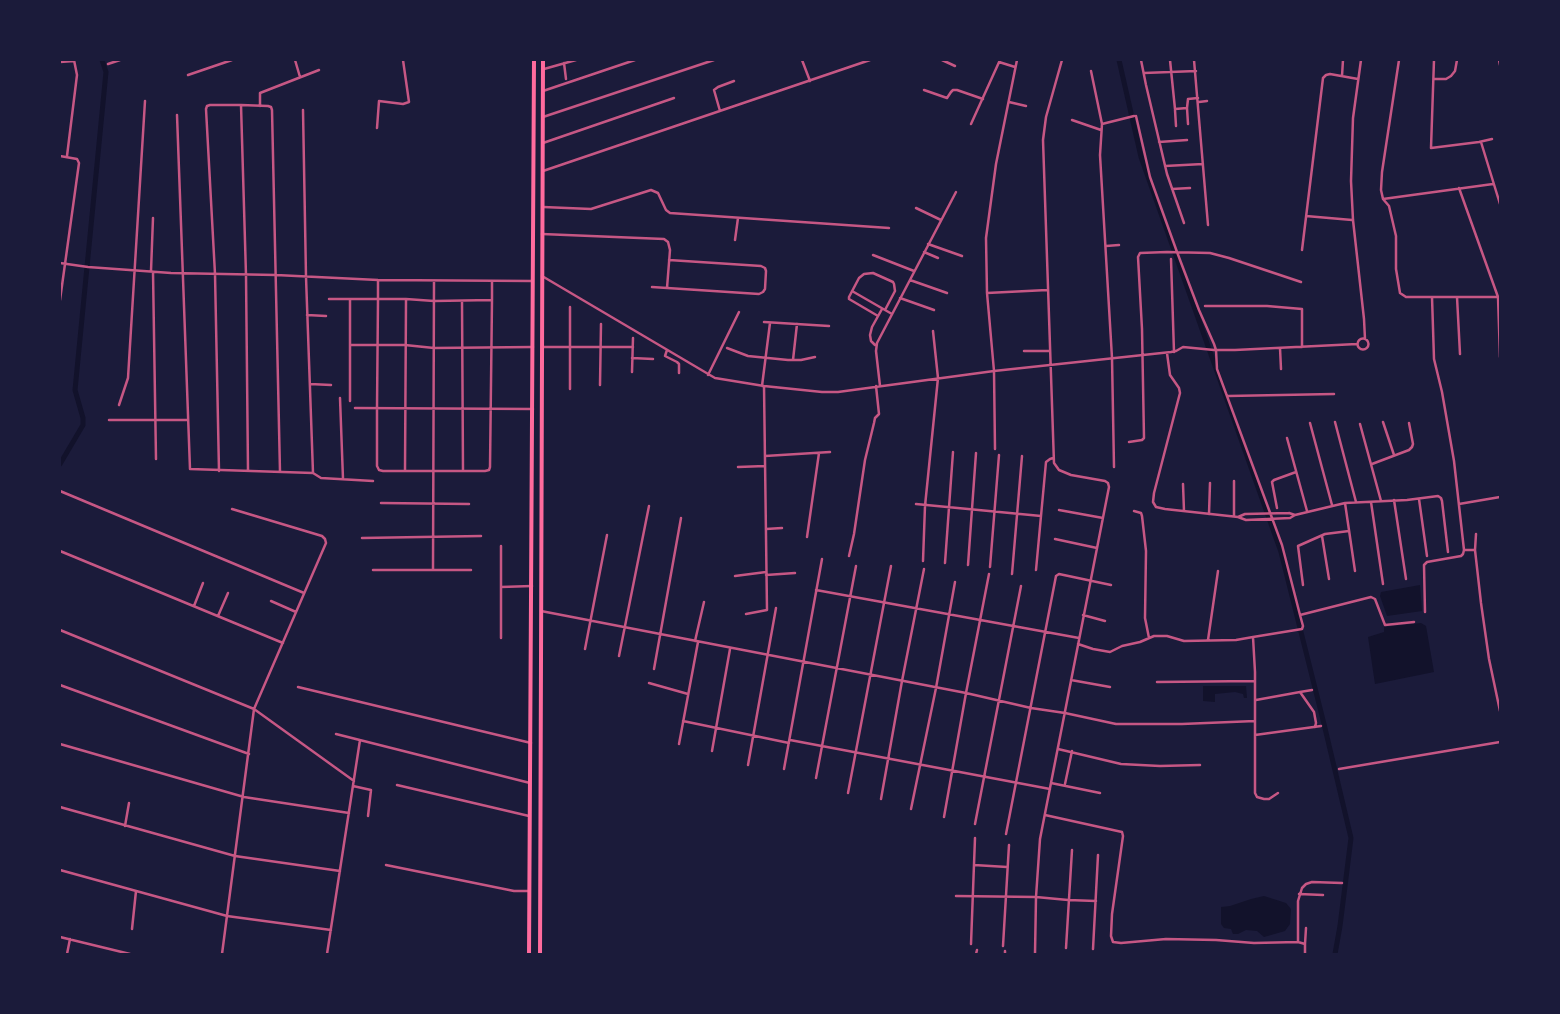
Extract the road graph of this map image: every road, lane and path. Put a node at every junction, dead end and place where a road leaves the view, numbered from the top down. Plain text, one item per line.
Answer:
1 (74, 60) edge
2 (120, 60) edge
3 (232, 60) edge
4 (294, 60) edge
5 (403, 60) edge
6 (534, 60) edge
7 (543, 60) edge
8 (576, 60) edge
9 (635, 60) edge
10 (714, 60) edge
11 (802, 60) edge
12 (870, 60) edge
13 (942, 60) edge
14 (1017, 60) edge
15 (1062, 60) edge
16 (1141, 60) edge
17 (1170, 60) edge
18 (1194, 60) edge
19 (1343, 60) edge
20 (1361, 60) edge
21 (1399, 60) edge
22 (1434, 60) edge
23 (1457, 60) edge
24 (1499, 60) edge
25 (1000, 61) edge
26 (60, 62) edge
27 (564, 63) junction
28 (108, 64) dead end
29 (1500, 65) edge
30 (955, 66) dead end
31 (1016, 67) junction
32 (543, 69) junction
33 (320, 70) dead end
34 (1196, 70) junction
35 (1091, 71) dead end
36 (1171, 71) junction
37 (1144, 73) junction
38 (188, 76) dead end
39 (1342, 76) junction
40 (300, 77) junction
41 (566, 79) dead end
42 (1358, 79) junction
43 (1434, 79) junction
44 (734, 81) dead end
45 (810, 81) junction
46 (924, 90) dead end
47 (543, 91) junction
48 (534, 92) junction
49 (674, 98) dead end
50 (1198, 98) junction
51 (982, 99) junction
52 (145, 101) dead end
53 (1207, 101) dead end
54 (1009, 102) junction
55 (1198, 102) junction
56 (241, 105) junction
57 (260, 106) junction
58 (1026, 106) dead end
59 (1187, 108) junction
60 (1175, 109) junction
61 (303, 110) dead end
62 (720, 111) junction
63 (177, 115) dead end
64 (543, 116) junction
65 (1072, 120) dead end
66 (971, 124) dead end
67 (1102, 124) junction
68 (1188, 124) dead end
69 (1176, 126) dead end
70 (377, 128) dead end
71 (1101, 130) junction
72 (1492, 139) dead end
73 (1188, 140) dead end
74 (1159, 142) junction
75 (1482, 142) junction
76 (543, 143) junction
77 (60, 156) edge
78 (67, 156) junction
79 (1203, 164) junction
80 (1165, 166) junction
81 (543, 170) junction
82 (1493, 184) junction
83 (1190, 188) dead end
84 (1459, 188) junction
85 (1172, 189) junction
86 (956, 192) dead end
87 (1383, 199) junction
88 (1500, 204) edge
89 (543, 207) junction
90 (916, 208) dead end
91 (1306, 216) junction
92 (153, 218) dead end
93 (738, 218) junction
94 (941, 220) junction
95 (1353, 220) junction
96 (1184, 223) dead end
97 (1208, 225) dead end
98 (889, 228) dead end
99 (542, 234) junction
100 (735, 240) dead end
101 (928, 244) junction
102 (1119, 245) dead end
103 (1106, 246) junction
104 (1302, 250) dead end
105 (924, 252) junction
106 (1176, 252) junction
107 (873, 255) dead end
108 (962, 256) dead end
109 (938, 258) dead end
110 (669, 260) junction
111 (1171, 260) dead end
112 (60, 263) edge
113 (65, 263) junction
114 (135, 270) junction
115 (914, 270) junction
116 (152, 272) junction
117 (182, 274) junction
118 (215, 274) junction
119 (246, 276) junction
120 (276, 276) junction
121 (542, 276) junction
122 (306, 277) junction
123 (378, 280) junction
124 (910, 280) junction
125 (434, 281) junction
126 (492, 281) junction
127 (534, 281) junction
128 (1301, 282) dead end
129 (652, 287) dead end
130 (667, 288) junction
131 (1047, 290) junction
132 (852, 291) junction
133 (947, 293) dead end
134 (987, 293) junction
135 (1432, 297) junction
136 (1457, 297) junction
137 (1499, 297) edge
138 (900, 298) junction
139 (328, 299) dead end
140 (350, 299) junction
141 (378, 299) junction
142 (406, 299) junction
143 (60, 300) edge
144 (492, 300) junction
145 (434, 301) junction
146 (462, 301) junction
147 (1205, 306) dead end
148 (570, 307) dead end
149 (883, 310) junction
150 (934, 310) dead end
151 (739, 312) dead end
152 (892, 314) junction
153 (308, 315) junction
154 (326, 316) dead end
155 (878, 316) junction
156 (764, 322) dead end
157 (770, 322) junction
158 (601, 324) dead end
159 (797, 324) junction
160 (829, 326) dead end
161 (933, 331) dead end
162 (633, 338) dead end
163 (1365, 339) junction
164 (1358, 344) junction
165 (350, 345) junction
166 (377, 345) junction
167 (405, 345) junction
168 (876, 346) junction
169 (491, 347) junction
170 (542, 347) junction
171 (570, 347) junction
172 (600, 347) junction
173 (632, 347) junction
174 (1302, 347) junction
175 (434, 348) junction
176 (463, 348) junction
177 (533, 348) junction
178 (727, 348) dead end
179 (1280, 348) junction
180 (667, 350) junction
181 (1215, 350) junction
182 (1024, 351) dead end
183 (1050, 351) junction
184 (1174, 352) junction
185 (1167, 353) junction
186 (1460, 354) dead end
187 (1142, 355) junction
188 (815, 357) dead end
189 (1500, 357) edge
190 (632, 358) junction
191 (652, 358) dead end
192 (765, 358) junction
193 (1112, 358) junction
194 (793, 361) junction
195 (1051, 365) junction
196 (1281, 369) dead end
197 (994, 371) junction
198 (632, 372) dead end
199 (679, 373) dead end
200 (708, 375) junction
201 (938, 378) junction
202 (310, 384) junction
203 (331, 385) dead end
204 (600, 385) dead end
205 (763, 386) junction
206 (878, 386) junction
207 (570, 389) dead end
208 (1334, 394) dead end
209 (1228, 396) junction
210 (340, 398) dead end
211 (350, 401) dead end
212 (119, 405) dead end
213 (355, 408) dead end
214 (377, 408) junction
215 (406, 409) junction
216 (434, 409) junction
217 (463, 409) junction
218 (491, 409) junction
219 (532, 409) junction
220 (109, 420) dead end
221 (187, 420) junction
222 (156, 421) junction
223 (1310, 422) dead end
224 (1335, 422) dead end
225 (1383, 422) dead end
226 (1409, 423) dead end
227 (1360, 424) dead end
228 (1287, 438) dead end
229 (1129, 442) dead end
230 (995, 449) dead end
231 (830, 452) dead end
232 (952, 452) dead end
233 (819, 453) junction
234 (976, 453) dead end
235 (999, 455) dead end
236 (765, 456) junction
237 (1022, 456) dead end
238 (1394, 456) junction
239 (1053, 458) junction
240 (156, 459) dead end
241 (1372, 464) junction
242 (765, 466) junction
243 (738, 467) dead end
244 (1114, 467) dead end
245 (219, 470) junction
246 (248, 471) junction
247 (405, 471) junction
248 (434, 471) junction
249 (463, 471) junction
250 (280, 472) junction
251 (1296, 472) junction
252 (313, 473) junction
253 (343, 479) junction
254 (373, 481) dead end
255 (1234, 481) dead end
256 (1210, 483) dead end
257 (1183, 484) dead end
258 (60, 491) edge
259 (1500, 497) edge
260 (1419, 498) junction
261 (1394, 500) junction
262 (1371, 501) junction
263 (1381, 501) junction
264 (1356, 502) junction
265 (382, 503) dead end
266 (1345, 503) junction
267 (434, 504) junction
268 (470, 504) dead end
269 (916, 504) dead end
270 (1459, 504) junction
271 (1332, 505) junction
272 (649, 506) dead end
273 (925, 506) junction
274 (948, 507) junction
275 (1277, 508) dead end
276 (232, 509) dead end
277 (972, 510) junction
278 (1059, 510) dead end
279 (995, 511) junction
280 (1134, 511) dead end
281 (1184, 511) junction
282 (1307, 511) junction
283 (1017, 513) junction
284 (1209, 514) junction
285 (1295, 515) junction
286 (1041, 516) junction
287 (1234, 516) junction
288 (1238, 517) junction
289 (681, 518) dead end
290 (1103, 518) junction
291 (782, 528) dead end
292 (766, 529) junction
293 (1350, 531) junction
294 (1476, 534) dead end
295 (607, 535) dead end
296 (434, 536) junction
297 (481, 536) dead end
298 (807, 536) dead end
299 (1322, 536) junction
300 (362, 538) dead end
301 (1055, 539) dead end
302 (501, 546) dead end
303 (1097, 548) junction
304 (1464, 550) junction
305 (1476, 550) junction
306 (60, 551) edge
307 (1448, 552) dead end
308 (849, 556) dead end
309 (1427, 556) dead end
310 (822, 559) dead end
311 (923, 561) dead end
312 (944, 563) dead end
313 (968, 565) dead end
314 (856, 566) dead end
315 (891, 566) dead end
316 (990, 567) dead end
317 (433, 569) junction
318 (924, 569) dead end
319 (373, 570) dead end
320 (471, 570) dead end
321 (1036, 570) dead end
322 (1218, 571) dead end
323 (1355, 571) dead end
324 (795, 573) dead end
325 (766, 574) junction
326 (989, 574) dead end
327 (1012, 574) dead end
328 (735, 576) dead end
329 (1329, 578) dead end
330 (1406, 579) dead end
331 (1090, 580) junction
332 (955, 582) dead end
333 (203, 583) dead end
334 (1383, 584) dead end
335 (1111, 585) dead end
336 (532, 586) junction
337 (1022, 586) dead end
338 (1303, 586) dead end
339 (501, 587) junction
340 (816, 590) junction
341 (228, 593) dead end
342 (304, 593) junction
343 (851, 595) junction
344 (271, 601) dead end
345 (704, 602) dead end
346 (885, 602) junction
347 (194, 606) junction
348 (776, 608) dead end
349 (916, 608) junction
350 (541, 611) junction
351 (296, 612) junction
352 (1425, 612) dead end
353 (746, 614) dead end
354 (949, 614) junction
355 (1083, 615) junction
356 (1300, 615) junction
357 (218, 616) junction
358 (981, 620) junction
359 (591, 621) junction
360 (1105, 621) dead end
361 (1414, 622) dead end
362 (1014, 626) junction
363 (625, 628) junction
364 (60, 630) edge
365 (1046, 631) junction
366 (660, 634) junction
367 (1253, 637) junction
368 (501, 638) dead end
369 (1079, 638) junction
370 (1149, 638) junction
371 (1208, 640) junction
372 (696, 641) junction
373 (283, 643) junction
374 (1078, 644) junction
375 (730, 648) junction
376 (585, 649) dead end
377 (767, 655) junction
378 (619, 656) dead end
379 (804, 662) junction
380 (837, 668) junction
381 (654, 669) dead end
382 (871, 675) junction
383 (1071, 680) junction
384 (902, 681) junction
385 (1255, 681) junction
386 (1157, 682) dead end
387 (649, 683) dead end
388 (60, 685) edge
389 (298, 687) dead end
390 (936, 688) junction
391 (1110, 688) dead end
392 (1312, 690) dead end
393 (1300, 692) junction
394 (966, 693) junction
395 (688, 694) junction
396 (1255, 700) junction
397 (1000, 701) junction
398 (1031, 708) junction
399 (254, 709) junction
400 (1500, 711) edge
401 (1065, 713) junction
402 (683, 721) junction
403 (1255, 721) junction
404 (1321, 726) dead end
405 (716, 727) junction
406 (1314, 727) junction
407 (336, 734) dead end
408 (753, 735) junction
409 (1255, 735) junction
410 (360, 740) junction
411 (789, 741) junction
412 (1500, 742) edge
413 (531, 743) junction
414 (60, 744) edge
415 (678, 744) dead end
416 (822, 745) junction
417 (1058, 749) junction
418 (712, 751) dead end
419 (1072, 751) junction
420 (856, 752) junction
421 (249, 754) junction
422 (888, 758) junction
423 (920, 764) junction
424 (1200, 764) dead end
425 (748, 765) dead end
426 (1339, 769) dead end
427 (784, 770) dead end
428 (952, 770) junction
429 (985, 776) junction
430 (816, 778) dead end
431 (354, 780) junction
432 (1016, 782) junction
433 (530, 783) junction
434 (1051, 783) junction
435 (397, 785) dead end
436 (541, 785) junction
437 (1065, 785) junction
438 (353, 786) junction
439 (1050, 789) junction
440 (848, 793) dead end
441 (1100, 793) dead end
442 (1278, 793) dead end
443 (244, 798) junction
444 (881, 799) dead end
445 (129, 803) dead end
446 (60, 807) edge
447 (911, 809) dead end
448 (349, 813) junction
449 (1045, 815) junction
450 (368, 816) dead end
451 (530, 816) junction
452 (944, 817) dead end
453 (975, 824) dead end
454 (125, 826) junction
455 (1006, 834) dead end
456 (975, 838) dead end
457 (1009, 845) dead end
458 (1072, 850) dead end
459 (1098, 855) dead end
460 (235, 856) junction
461 (386, 865) dead end
462 (974, 865) junction
463 (1008, 867) junction
464 (60, 870) edge
465 (340, 871) junction
466 (1342, 883) dead end
467 (136, 891) junction
468 (530, 891) junction
469 (1299, 894) junction
470 (1323, 895) dead end
471 (956, 896) dead end
472 (972, 896) junction
473 (1006, 897) junction
474 (1036, 897) junction
475 (1068, 900) junction
476 (1096, 901) junction
477 (228, 916) junction
478 (1306, 928) dead end
479 (132, 929) dead end
480 (331, 930) junction
481 (60, 937) edge
482 (70, 939) junction
483 (1298, 942) junction
484 (971, 944) dead end
485 (1305, 944) junction
486 (1004, 946) dead end
487 (1066, 948) dead end
488 (1094, 949) dead end
489 (977, 950) dead end
490 (67, 954) edge
491 (130, 954) edge
492 (222, 954) edge
493 (327, 954) edge
494 (530, 954) edge
495 (540, 954) edge
496 (976, 954) edge
497 (1034, 954) edge
498 (1305, 954) edge

1 - 26 street
1 - 78 street
2 - 28 street
3 - 38 street
4 - 40 street
5 - 70 street
6 - 48 main road
7 - 32 main road
8 - 27 street
9 - 47 street
10 - 64 street
11 - 45 street
12 - 45 street
13 - 30 street
14 - 31 street
15 - 131 street
16 - 37 street
17 - 36 street
18 - 34 street
19 - 39 street
20 - 42 street
21 - 87 street
22 - 43 street
23 - 43 street
24 - 29 street
25 - 31 street
25 - 51 street
27 - 32 street
27 - 41 street
31 - 54 street
32 - 47 main road
33 - 40 street
34 - 36 street
34 - 50 street
35 - 67 street
36 - 37 street
36 - 60 street
37 - 74 street
39 - 42 street
39 - 91 street
40 - 57 street
42 - 95 street
43 - 75 street
44 - 62 street
45 - 62 street
46 - 51 street
47 - 48 main road
47 - 64 main road
48 - 127 main road
49 - 76 street
50 - 55 street
50 - 59 street
51 - 66 street
52 - 114 street
53 - 55 street
54 - 58 street
54 - 134 street
55 - 79 street
56 - 57 street
56 - 118 street
56 - 119 street
57 - 120 street
59 - 60 street
59 - 68 street
60 - 69 street
61 - 122 street
62 - 81 street
63 - 117 street
64 - 76 main road
65 - 71 street
67 - 71 street
67 - 106 street
71 - 103 street
72 - 75 street
73 - 74 street
74 - 80 street
75 - 82 street
76 - 81 main road
77 - 78 street
78 - 113 street
79 - 80 street
79 - 97 street
80 - 85 street
81 - 89 main road
82 - 84 street
82 - 88 street
83 - 85 street
84 - 87 street
84 - 137 street
85 - 96 street
86 - 94 street
87 - 135 street
89 - 93 street
89 - 99 main road
90 - 94 street
91 - 95 street
91 - 104 street
92 - 116 street
93 - 98 street
93 - 100 street
94 - 101 street
95 - 163 street
99 - 110 street
99 - 121 main road
101 - 105 street
101 - 108 street
102 - 103 street
103 - 193 street
105 - 109 street
105 - 115 street
106 - 128 street
106 - 181 street
106 - 187 street
107 - 115 street
110 - 130 street
110 - 130 street
111 - 184 street
112 - 113 street
113 - 114 street
113 - 143 street
114 - 116 street
114 - 212 street
115 - 124 street
116 - 117 street
116 - 222 street
117 - 118 street
117 - 221 street
118 - 119 street
118 - 245 street
119 - 120 street
119 - 246 street
120 - 122 street
120 - 250 street
121 - 170 main road
121 - 180 street
122 - 123 street
122 - 153 street
123 - 125 street
123 - 141 street
124 - 133 street
124 - 138 street
125 - 126 street
125 - 145 street
126 - 127 street
126 - 144 street
127 - 177 main road
129 - 130 street
131 - 134 street
131 - 183 street
132 - 149 street
132 - 149 street
132 - 155 street
134 - 197 street
135 - 136 street
135 - 270 street
136 - 137 street
136 - 186 street
137 - 189 street
138 - 150 street
138 - 152 street
139 - 140 street
140 - 141 street
140 - 165 street
141 - 142 street
141 - 166 street
142 - 145 street
142 - 167 street
144 - 146 street
144 - 169 street
145 - 146 street
145 - 175 street
146 - 176 street
147 - 174 street
148 - 171 street
149 - 152 street
149 - 155 street
151 - 200 street
152 - 168 street
153 - 154 street
153 - 202 street
155 - 168 street
156 - 157 street
157 - 159 street
157 - 192 street
158 - 172 street
159 - 160 street
159 - 194 street
161 - 201 street
162 - 173 street
163 - 164 street
163 - 164 street
164 - 174 street
165 - 166 street
165 - 211 street
166 - 167 street
166 - 214 street
167 - 175 street
167 - 215 street
168 - 206 street
169 - 176 street
169 - 177 street
169 - 218 street
170 - 171 street
170 - 350 main road
171 - 172 street
171 - 207 street
172 - 173 street
172 - 204 street
173 - 190 street
174 - 179 street
175 - 176 street
175 - 216 street
176 - 217 street
177 - 219 main road
178 - 192 street
179 - 181 street
179 - 196 street
180 - 199 street
180 - 200 street
181 - 184 street
181 - 209 street
182 - 183 street
183 - 195 street
184 - 185 street
185 - 187 street
185 - 281 street
187 - 193 street
187 - 229 street
188 - 194 street
190 - 191 street
190 - 198 street
192 - 194 street
192 - 205 street
193 - 195 street
193 - 244 street
195 - 197 street
195 - 239 street
197 - 201 street
197 - 230 street
200 - 205 street
201 - 206 street
201 - 273 street
202 - 203 street
202 - 252 street
205 - 206 street
205 - 236 street
206 - 308 street
208 - 209 street
209 - 356 street
210 - 253 street
213 - 214 street
214 - 215 street
214 - 247 street
215 - 216 street
215 - 247 street
216 - 217 street
216 - 248 street
217 - 218 street
217 - 249 street
218 - 219 street
218 - 249 street
219 - 336 main road
220 - 222 street
221 - 222 street
221 - 245 street
222 - 240 street
223 - 271 street
224 - 264 street
225 - 238 street
226 - 238 street
227 - 241 street
228 - 251 street
231 - 233 street
232 - 274 street
233 - 236 street
233 - 298 street
234 - 277 street
235 - 279 street
236 - 242 street
237 - 283 street
238 - 241 street
239 - 286 street
239 - 290 street
241 - 263 street
242 - 243 street
242 - 292 street
245 - 246 street
246 - 250 street
247 - 248 street
248 - 249 street
248 - 267 street
250 - 252 street
251 - 275 street
251 - 282 street
252 - 253 street
253 - 254 street
255 - 287 street
256 - 284 street
257 - 281 street
258 - 342 street
259 - 270 street
260 - 261 street
260 - 307 street
260 - 309 street
261 - 263 street
261 - 330 street
262 - 263 street
262 - 264 street
262 - 334 street
264 - 266 street
265 - 267 street
266 - 271 street
266 - 293 street
267 - 268 street
267 - 296 street
269 - 273 street
270 - 304 street
271 - 282 street
272 - 363 street
273 - 274 street
273 - 311 street
274 - 277 street
274 - 312 street
276 - 342 street
277 - 279 street
277 - 313 street
278 - 290 street
279 - 283 street
279 - 316 street
280 - 370 street
281 - 284 street
282 - 285 street
283 - 286 street
283 - 327 street
284 - 287 street
285 - 288 street
285 - 288 street
286 - 321 street
287 - 288 street
289 - 366 street
290 - 303 street
291 - 292 street
292 - 325 street
293 - 299 street
293 - 323 street
294 - 305 street
295 - 359 street
296 - 297 street
296 - 300 street
296 - 317 street
299 - 329 street
299 - 338 street
301 - 303 street
302 - 339 street
303 - 331 street
304 - 305 street
304 - 352 street
305 - 400 street
306 - 347 street
310 - 340 street
314 - 343 street
315 - 346 street
317 - 319 street
317 - 320 street
318 - 349 street
322 - 371 street
324 - 325 street
325 - 328 street
325 - 353 street
326 - 358 street
331 - 335 street
331 - 355 street
331 - 365 street
332 - 354 street
333 - 347 street
336 - 339 street
336 - 413 main road
337 - 362 street
339 - 368 street
340 - 343 street
340 - 379 street
341 - 357 street
342 - 351 street
343 - 346 street
343 - 380 street
344 - 351 street
345 - 372 street
346 - 349 street
346 - 382 street
347 - 357 street
348 - 377 street
349 - 354 street
349 - 384 street
350 - 359 street
350 - 436 main road
351 - 373 street
354 - 358 street
354 - 390 street
355 - 360 street
355 - 369 street
356 - 361 street
356 - 367 street
357 - 373 street
358 - 362 street
358 - 394 street
359 - 363 street
359 - 376 street
362 - 365 street
362 - 397 street
363 - 366 street
363 - 378 street
364 - 399 street
365 - 369 street
365 - 398 street
366 - 372 street
366 - 381 street
367 - 371 street
367 - 385 street
369 - 374 street
370 - 371 street
370 - 374 street
372 - 375 street
372 - 395 street
373 - 399 street
374 - 383 street
375 - 377 street
375 - 405 street
377 - 379 street
377 - 408 street
379 - 380 street
379 - 411 street
380 - 382 street
380 - 416 street
382 - 384 street
382 - 420 street
383 - 391 street
383 - 401 street
384 - 390 street
384 - 422 street
385 - 386 street
385 - 396 street
387 - 395 street
388 - 421 street
389 - 413 street
390 - 394 street
390 - 423 street
392 - 393 street
393 - 396 street
393 - 406 street
394 - 397 street
394 - 428 street
395 - 402 street
396 - 403 street
397 - 398 street
397 - 429 street
398 - 401 street
398 - 432 street
399 - 421 street
399 - 431 street
401 - 403 street
401 - 417 street
402 - 405 street
402 - 415 street
403 - 409 street
404 - 406 street
405 - 408 street
405 - 418 street
406 - 409 street
407 - 410 street
408 - 411 street
408 - 425 street
409 - 442 street
410 - 431 street
410 - 433 street
411 - 416 street
411 - 427 street
412 - 426 street
413 - 433 main road
414 - 443 street
416 - 420 street
416 - 430 street
417 - 419 street
417 - 434 street
419 - 424 street
419 - 437 street
420 - 422 street
420 - 440 street
421 - 443 street
422 - 423 street
422 - 444 street
423 - 428 street
423 - 447 street
428 - 429 street
428 - 452 street
429 - 432 street
429 - 453 street
431 - 438 street
432 - 439 street
432 - 455 street
433 - 436 main road
433 - 451 main road
434 - 437 street
434 - 439 street
435 - 451 street
436 - 495 main road
437 - 441 street
438 - 448 street
438 - 450 street
439 - 449 street
443 - 448 street
443 - 460 street
445 - 454 street
446 - 454 street
448 - 465 street
449 - 474 street
449 - 483 street
451 - 468 main road
454 - 460 street
456 - 462 street
457 - 463 street
458 - 475 street
459 - 476 street
460 - 465 street
460 - 477 street
461 - 468 street
462 - 463 street
462 - 472 street
463 - 473 street
464 - 467 street
465 - 480 street
466 - 469 street
467 - 477 street
467 - 479 street
468 - 494 main road
469 - 470 street
469 - 483 street
471 - 472 street
472 - 473 street
472 - 484 street
473 - 474 street
473 - 486 street
474 - 475 street
474 - 497 street
475 - 476 street
475 - 487 street
476 - 488 street
477 - 480 street
477 - 492 street
478 - 485 street
480 - 493 street
481 - 482 street
482 - 490 street
482 - 491 street
483 - 485 street
485 - 498 street
489 - 496 street

